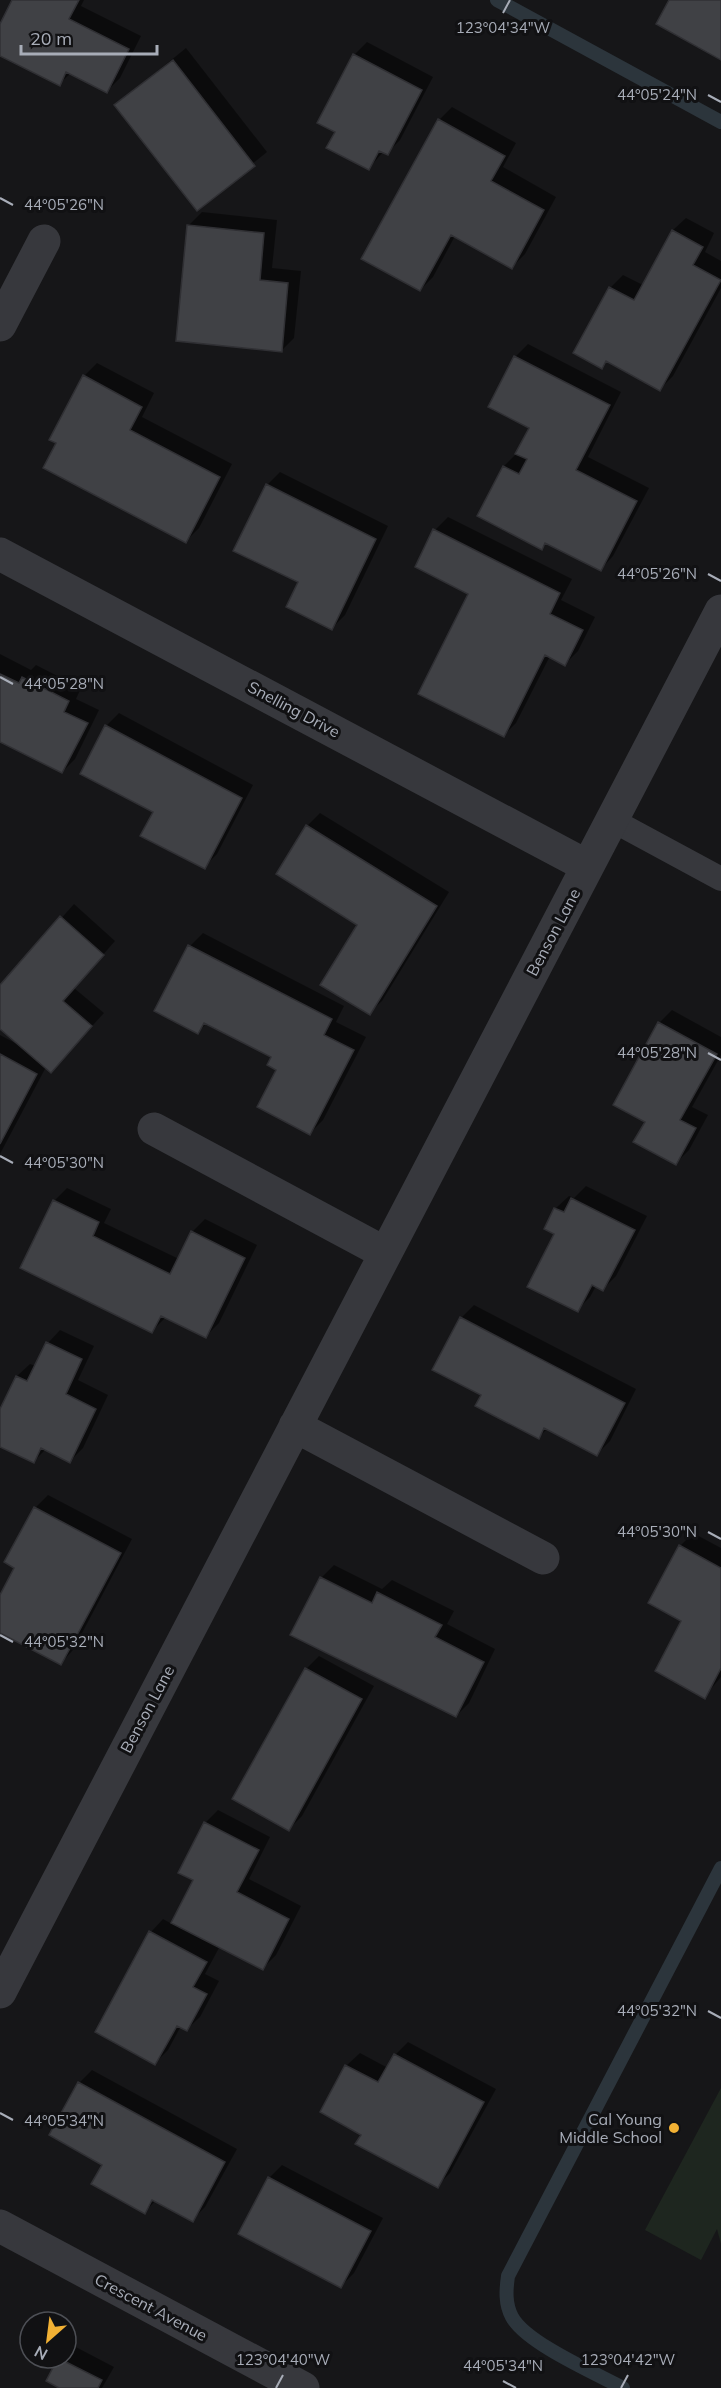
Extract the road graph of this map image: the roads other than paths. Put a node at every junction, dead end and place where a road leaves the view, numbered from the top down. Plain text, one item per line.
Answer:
1 (44, 241) dead end
2 (0, 325) edge
3 (0, 554) edge
4 (721, 611) edge
5 (612, 820) junction
6 (587, 866) junction
7 (721, 879) edge
8 (154, 1129) dead end
9 (385, 1253) junction
10 (295, 1426) junction
11 (543, 1558) dead end
12 (0, 1992) edge
13 (0, 2226) edge
14 (303, 2388) edge

1 - 2 street
3 - 6 street, Snelling Drive
4 - 5 street, Benson Lane
5 - 6 street, Benson Lane
5 - 7 lane
6 - 9 street, Benson Lane
8 - 9 street
9 - 10 street, Benson Lane
10 - 11 street
10 - 12 street, Benson Lane
13 - 14 street, Crescent Avenue

